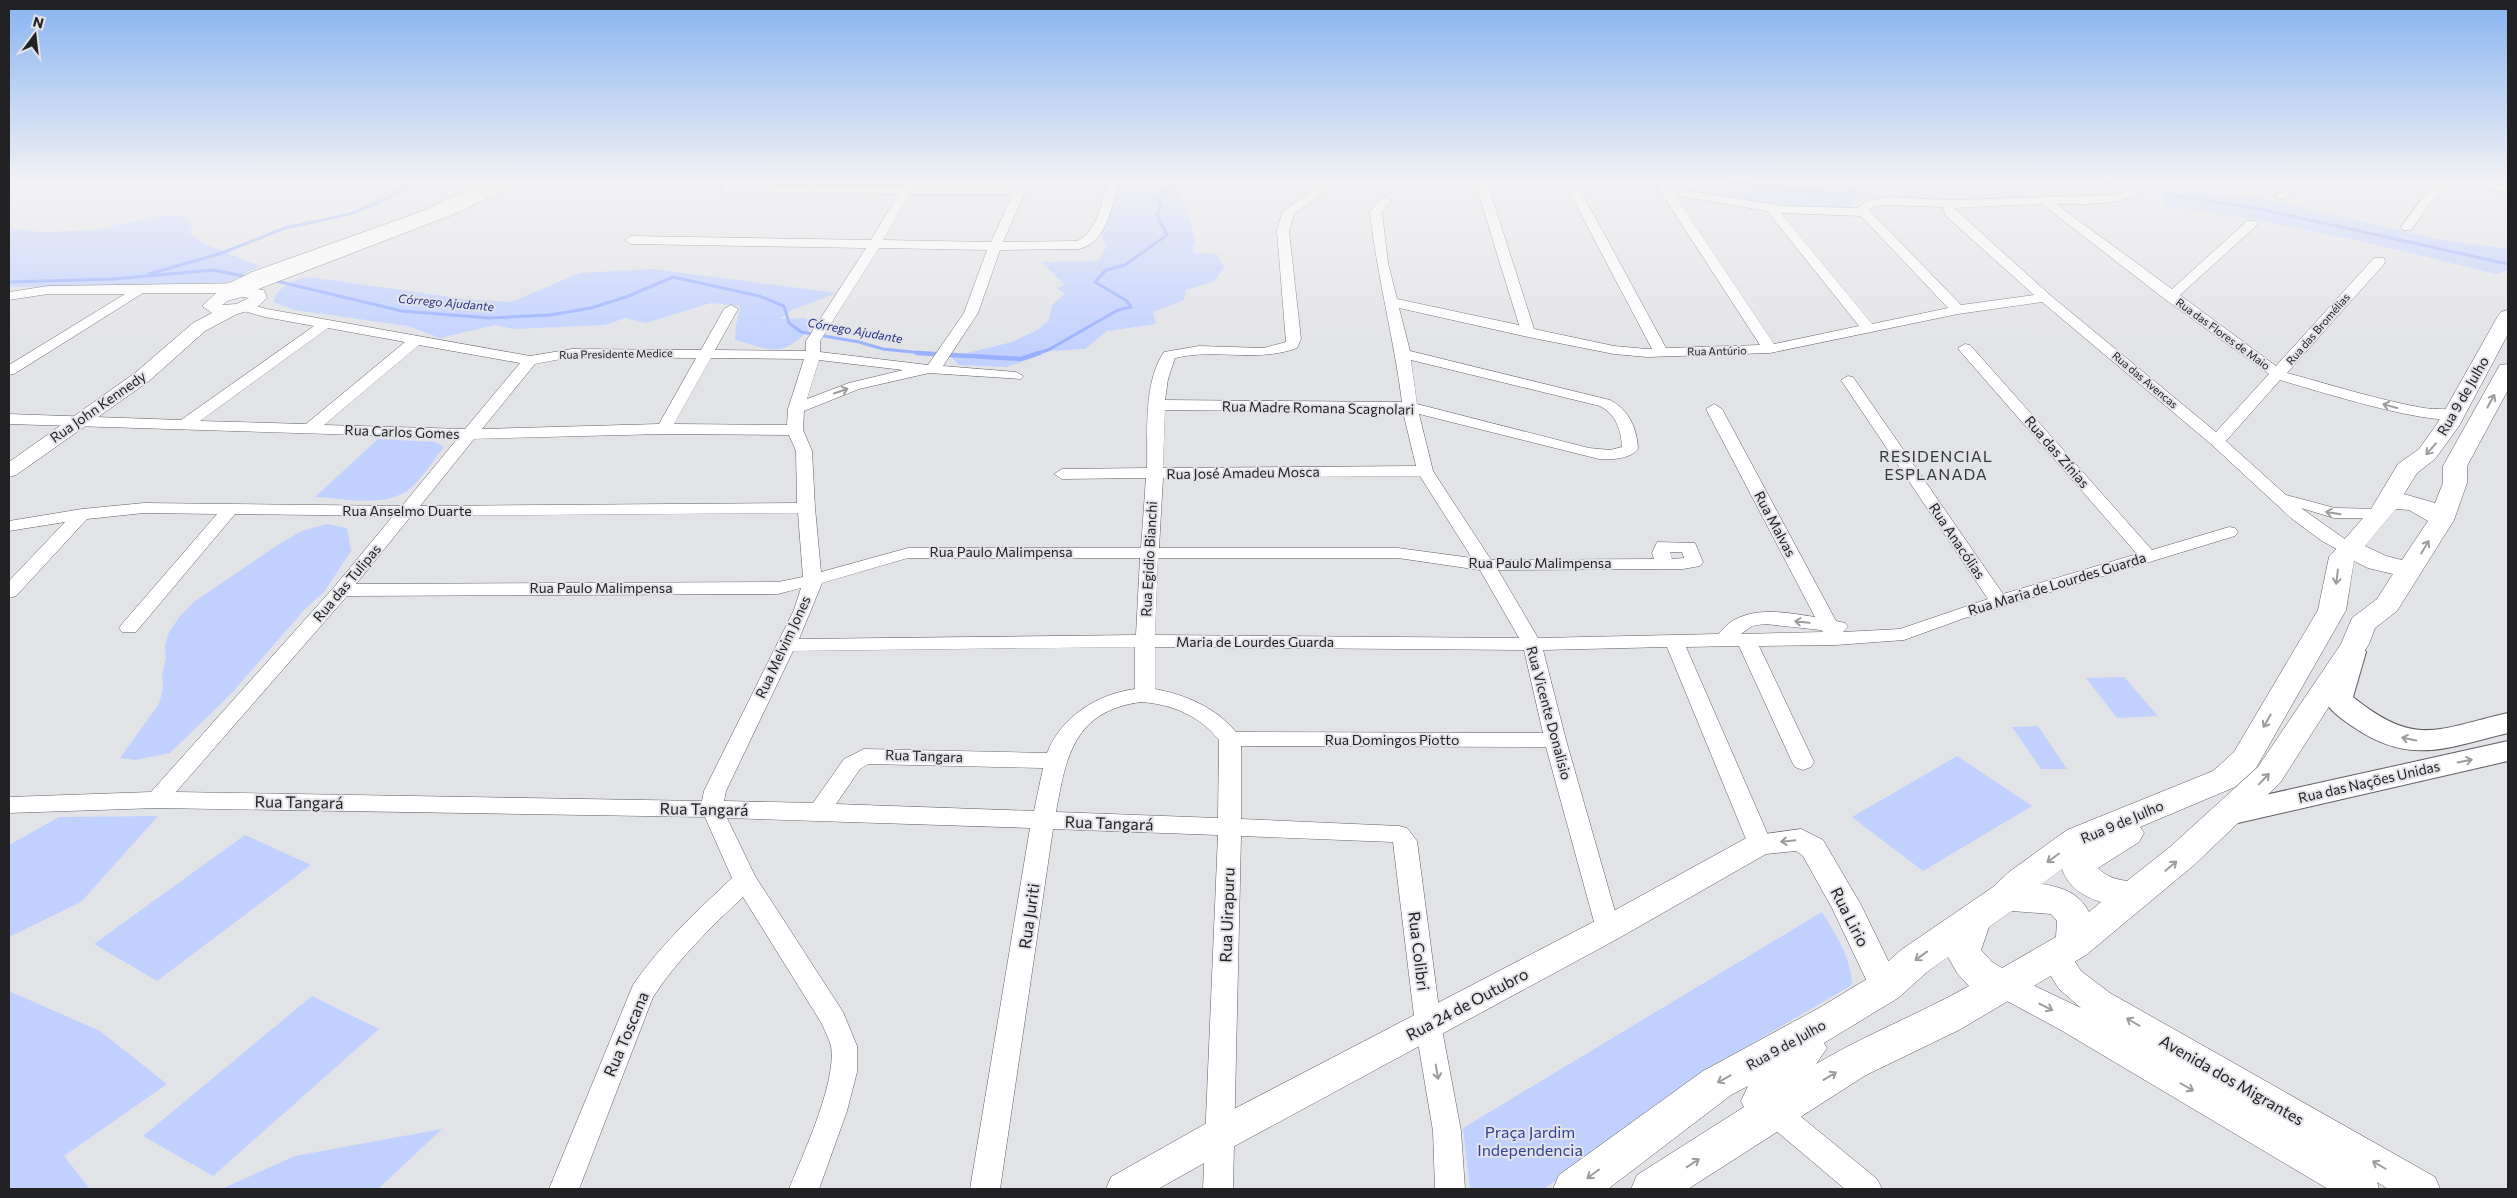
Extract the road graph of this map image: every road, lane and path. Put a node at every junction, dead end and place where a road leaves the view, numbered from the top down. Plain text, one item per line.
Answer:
1 (369, 238) edge
2 (378, 238) edge
3 (878, 238) edge
4 (999, 238) edge
5 (1092, 238) edge
6 (1284, 238) edge
7 (1379, 238) edge
8 (1499, 238) edge
9 (1600, 238) edge
10 (1697, 238) edge
11 (1795, 238) edge
12 (1889, 238) edge
13 (1978, 238) edge
14 (2093, 238) edge
15 (2235, 238) edge
16 (631, 240) dead end
17 (875, 244) junction
18 (995, 246) junction
19 (2379, 261) dead end
20 (295, 269) junction
21 (244, 289) junction
22 (139, 290) junction
23 (13, 295) edge
24 (2171, 297) junction
25 (2045, 298) junction
26 (1390, 302) junction
27 (731, 310) dead end
28 (1958, 310) junction
29 (2508, 316) edge
30 (327, 323) junction
31 (1868, 328) junction
32 (1528, 332) junction
33 (416, 340) junction
34 (815, 343) junction
35 (1965, 348) dead end
36 (1770, 349) junction
37 (1661, 352) junction
38 (707, 353) junction
39 (1403, 354) junction
40 (530, 360) junction
41 (940, 360) junction
42 (2508, 370) edge
43 (9, 371) edge
44 (2279, 375) junction
45 (1016, 376) dead end
46 (1848, 380) dead end
47 (1158, 405) junction
48 (1410, 407) junction
49 (1714, 409) dead end
50 (2456, 415) junction
51 (9, 418) edge
52 (795, 419) junction
53 (81, 420) junction
54 (185, 424) junction
55 (664, 429) junction
56 (308, 430) junction
57 (469, 434) junction
58 (2217, 442) junction
59 (9, 470) edge
60 (1425, 471) junction
61 (1062, 474) dead end
62 (1154, 474) junction
63 (2270, 491) junction
64 (230, 508) junction
65 (806, 508) junction
66 (2384, 508) junction
67 (406, 511) junction
68 (82, 514) junction
69 (2442, 520) junction
70 (9, 526) edge
71 (2229, 532) dead end
72 (2350, 549) junction
73 (1148, 552) junction
74 (2148, 556) junction
75 (1664, 563) dead end
76 (1486, 565) junction
77 (2411, 570) junction
78 (813, 582) junction
79 (342, 590) junction
80 (9, 592) edge
81 (1999, 602) junction
82 (129, 628) dead end
83 (1832, 632) junction
84 (1746, 639) junction
85 (1724, 640) junction
86 (1144, 641) junction
87 (1674, 641) junction
88 (1532, 644) junction
89 (2355, 644) junction
90 (786, 645) junction
91 (1146, 695) junction
92 (2508, 722) edge
93 (1230, 739) junction
94 (1555, 740) junction
95 (2508, 751) edge
96 (1056, 761) junction
97 (1803, 762) dead end
98 (2224, 779) junction
99 (157, 800) junction
100 (9, 805) edge
101 (712, 809) junction
102 (819, 811) junction
103 (2229, 814) junction
104 (1044, 820) junction
105 (1231, 828) junction
106 (1399, 834) joint
107 (1760, 844) junction
108 (1813, 848) joint
109 (745, 880) junction
110 (2134, 896) junction
111 (1990, 907) junction
112 (1608, 930) junction
113 (2064, 951) junction
114 (2003, 984) junction
115 (1884, 987) junction
116 (1833, 1019) junction
117 (1428, 1024) junction
118 (1772, 1111) junction
119 (1218, 1136) junction
120 (564, 1189) edge
121 (804, 1189) edge
122 (985, 1189) edge
123 (1124, 1189) edge
124 (1218, 1189) edge
125 (1450, 1189) edge
126 (1574, 1189) edge
127 (1652, 1189) edge
128 (1866, 1189) edge
129 (2361, 1189) edge
130 (2422, 1189) edge

1 - 21 street, Rua John Kennedy
2 - 20 street
3 - 17 street
4 - 18 street
5 - 18 street
6 - 47 street, Rua Egidio Bianchi
7 - 26 street, Rua Vicente Donalisio
8 - 32 street
9 - 37 street
10 - 36 street
11 - 31 street
12 - 28 street
13 - 25 street, Rua das Avencas
14 - 24 street, Rua das Flores de Maio
15 - 24 street
16 - 17 street
17 - 18 street
17 - 34 street
18 - 41 street
19 - 44 street, Rua das Bromélias
20 - 21 street
20 - 21 street
21 - 22 street
21 - 30 street, Rua Presidente Medice
21 - 53 street, Rua John Kennedy
22 - 23 street
22 - 43 street
24 - 44 street, Rua das Flores de Maio
25 - 28 street, Rua Antúrio
25 - 58 street, Rua das Avencas
26 - 32 street, Rua Antúrio
26 - 39 street, Rua Vicente Donalisio
27 - 38 street
28 - 31 street, Rua Antúrio
29 - 50 main road, Rua 9 de Julho
30 - 33 street, Rua Presidente Medice
30 - 54 street
31 - 36 street, Rua Antúrio
32 - 37 street, Rua Antúrio
33 - 40 street, Rua Presidente Medice
33 - 56 street
34 - 38 street, Rua Presidente Medice
34 - 41 street, Rua Presidente Medice
34 - 52 street
35 - 74 street, Rua das Zínias
36 - 37 street, Rua Antúrio
38 - 40 street, Rua Presidente Medice
38 - 55 street
39 - 48 street, Rua Vicente Donalisio
39 - 48 street, Rua Madre Romana Scagnolari
40 - 57 street, Rua das Tulipas
41 - 45 street, Rua Presidente Medice
52 -> 41 street
69 -> 42 main road, Rua 9 de Julho
50 -> 44 street, Rua das Flores de Maio
44 - 58 street, Rua das Bromélias
46 - 81 street, Rua Anacólias
47 - 48 street, Rua Madre Romana Scagnolari
47 - 62 street, Rua Egidio Bianchi
48 - 60 street, Rua Vicente Donalisio
49 - 83 street, Rua Malvas
50 -> 66 main road, Rua 9 de Julho
51 - 53 street, Rua Carlos Gomes
52 - 55 street, Rua Carlos Gomes
52 - 65 street, Rua Melvim Jones
53 - 54 street, Rua Carlos Gomes
53 - 59 street, Rua John Kennedy
54 - 56 street, Rua Carlos Gomes
55 - 57 street, Rua Carlos Gomes
56 - 57 street, Rua Carlos Gomes
57 - 67 street, Rua das Tulipas
58 - 63 street, Rua das Avencas
60 - 62 street, Rua José Amadeu Mosca
60 - 76 street, Rua Vicente Donalisio
61 - 62 street, Rua José Amadeu Mosca
62 - 73 street, Rua Egidio Bianchi
66 -> 63 street
63 - 72 street, Rua das Avencas
64 - 67 street, Rua Anselmo Duarte
64 - 68 street, Rua Anselmo Duarte
64 - 82 street
65 - 67 street, Rua Anselmo Duarte
65 - 78 street, Rua Melvim Jones
66 - 69 main road
66 - 72 main road, Rua 9 de Julho
67 - 79 street, Rua das Tulipas
68 - 70 street, Rua Anselmo Duarte
68 - 80 street
77 -> 69 main road, Rua 9 de Julho
71 - 74 street, Rua Maria de Lourdes Guarda
72 - 77 main road
72 -> 98 main road, Rua 9 de Julho
73 - 76 street, Rua Paulo Malimpensa
73 - 78 street, Rua Paulo Malimpensa
73 - 86 street, Rua Egidio Bianchi
74 - 81 street, Rua Maria de Lourdes Guarda
75 - 76 street, Rua Paulo Malimpensa
76 - 88 street, Rua Vicente Donalisio
77 - 89 main road, Rua 9 de Julho
78 - 79 street, Rua Paulo Malimpensa
78 - 90 street, Rua Melvim Jones
79 - 99 street, Rua das Tulipas
81 - 83 street, Rua Maria de Lourdes Guarda
83 - 84 street, Rua Maria de Lourdes Guarda
83 -> 85 street, Rua Maria de Lourdes Guarda
84 - 85 street, Rua Maria de Lourdes Guarda
84 - 97 street
85 - 87 street, Maria de Lourdes Guarda
86 - 88 street, Maria de Lourdes Guarda
86 - 90 street, Maria de Lourdes Guarda
86 - 91 street, Rua Egidio Bianchi
87 - 88 street, Maria de Lourdes Guarda
87 - 107 street
88 - 94 street, Rua Vicente Donalisio
92 -> 89 main road, Rua das Nações Unidas
103 -> 89 main road, Rua 9 de Julho
90 - 101 street, Rua Melvim Jones
91 - 93 street
91 - 96 street, Rua Juriti
93 - 94 street, Rua Domingos Piotto
93 - 105 street, Rua Uirapuru
94 - 112 street, Rua Vicente Donalisio
103 -> 95 main road, Rua das Nações Unidas
96 - 102 street, Rua Tangara
96 - 104 street, Rua Juriti
98 - 110 main road
98 -> 111 main road, Rua 9 de Julho
99 - 100 street, Rua Tangará
99 - 101 street, Rua Tangará
101 - 102 street, Rua Tangará
101 - 109 street
102 - 104 street, Rua Tangará
110 -> 103 main road, Rua 9 de Julho
104 - 105 street, Rua Tangará
104 - 122 street, Rua Juriti
105 - 106 street, Rua Tangará
105 - 119 street, Rua Uirapuru
106 - 117 street, Rua Colibri
108 -> 107 street, Rua 24 de Outubro
107 - 112 street, Rua 24 de Outubro
108 - 115 street, Rua Lirio
109 - 120 street, Rua Toscana
109 - 121 street
110 - 113 main road, Rua 9 de Julho
111 - 113 main road
111 - 114 main road
111 -> 115 main road, Rua 9 de Julho
112 - 117 street, Rua 24 de Outubro
113 - 114 main road, Rua 9 de Julho
130 -> 113 street, Avenida dos Migrantes
118 -> 114 main road, Rua 9 de Julho
114 -> 129 street, Avenida dos Migrantes
115 - 116 main road, Rua 9 de Julho
116 - 118 main road
116 -> 126 main road, Rua 9 de Julho
117 - 119 street, Rua 24 de Outubro
117 -> 125 street, Rua Colibri
127 -> 118 main road, Rua 9 de Julho
118 - 128 street
119 - 123 street, Rua 24 de Outubro
119 - 124 street, Rua Uirapuru

